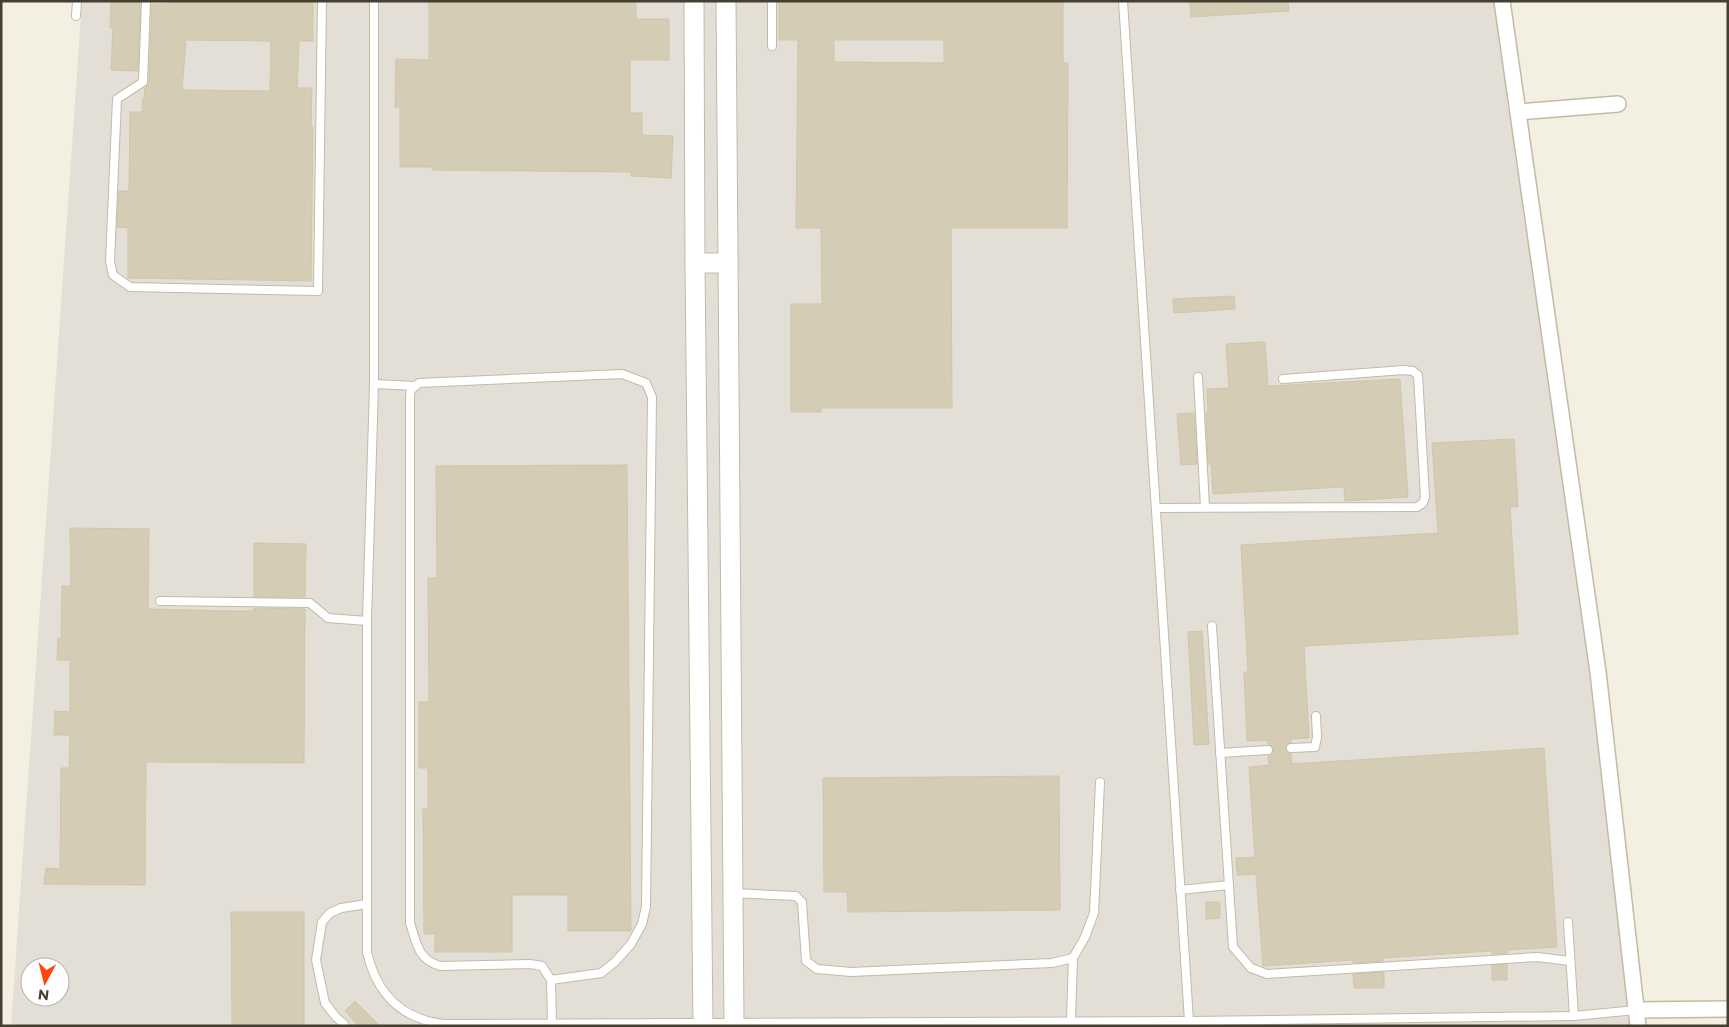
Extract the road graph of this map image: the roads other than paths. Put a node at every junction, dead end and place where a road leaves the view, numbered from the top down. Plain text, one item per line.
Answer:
1 (77, 1) edge
2 (146, 1) edge
3 (322, 1) edge
4 (374, 1) edge
5 (694, 1) edge
6 (726, 1) edge
7 (772, 1) edge
8 (1123, 1) edge
9 (1502, 1) edge
10 (76, 16) dead end
11 (772, 46) dead end
12 (1618, 104) dead end
13 (1518, 112) junction
14 (695, 263) junction
15 (728, 263) junction
16 (1198, 377) dead end
17 (1283, 379) dead end
18 (374, 384) junction
19 (415, 386) junction
20 (1205, 507) junction
21 (1156, 508) junction
22 (160, 601) dead end
23 (367, 621) junction
24 (1212, 626) dead end
25 (1316, 716) dead end
26 (1291, 748) dead end
27 (1268, 750) dead end
28 (1220, 753) junction
29 (1100, 782) dead end
30 (1229, 884) junction
31 (1180, 890) junction
32 (733, 893) junction
33 (367, 904) junction
34 (1568, 922) dead end
35 (1073, 958) junction
36 (1570, 961) junction
37 (551, 980) junction
38 (1728, 1009) edge
39 (1636, 1010) junction
40 (1574, 1016) junction
41 (1189, 1020) junction
42 (1071, 1021) junction
43 (1460, 1022) edge
44 (552, 1023) junction
45 (344, 1024) dead end
46 (703, 1024) edge
47 (734, 1024) edge
48 (1638, 1026) edge

1 - 10 lane
2 - 3 lane
4 - 18 lane
5 - 14 street
6 - 15 street
7 - 11 lane
8 - 21 lane
9 - 13 street
12 - 13 street
13 - 39 street
14 - 15 street
14 - 46 street
15 - 32 street
16 - 20 lane
17 - 20 lane
18 - 19 lane
18 - 23 lane
19 - 37 lane
19 - 37 lane
20 - 21 lane
21 - 31 lane
22 - 23 lane
23 - 33 lane
24 - 28 lane
25 - 26 lane
27 - 28 lane
28 - 30 lane
29 - 35 lane
30 - 31 lane
30 - 36 lane
31 - 41 lane
32 - 35 lane
32 - 47 street
33 - 44 lane
33 - 45 lane
34 - 36 lane
35 - 42 lane
36 - 40 lane
37 - 44 lane
38 - 39 street
39 - 40 lane
39 - 48 street
40 - 43 lane
41 - 42 lane
41 - 43 lane
42 - 47 lane
44 - 46 lane
46 - 47 lane

